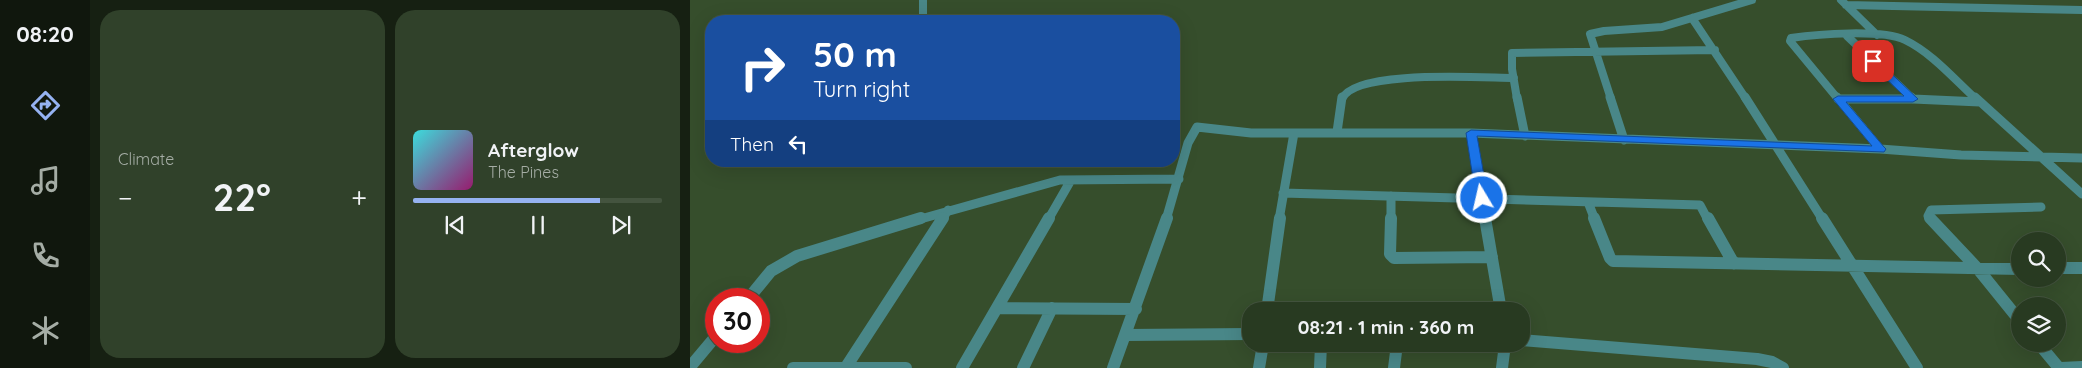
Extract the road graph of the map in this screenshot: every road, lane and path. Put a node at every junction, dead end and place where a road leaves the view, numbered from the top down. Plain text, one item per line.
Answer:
1 (923, 0) edge
2 (1752, 0) edge
3 (1962, 0) edge
4 (1844, 3) edge
5 (1973, 7) junction
6 (2082, 10) edge
7 (922, 15) edge
8 (1692, 18) junction
9 (1877, 35) junction
10 (1847, 36) junction
11 (1715, 50) junction
12 (1594, 51) junction
13 (1514, 78) junction
14 (1838, 99) junction
15 (1913, 99) junction
16 (1980, 102) junction
17 (1337, 132) junction
18 (1294, 133) junction
19 (1471, 133) junction
20 (1525, 136) junction
21 (1624, 140) junction
22 (1774, 146) junction
23 (1880, 149) junction
24 (2041, 156) junction
25 (2082, 158) edge
26 (1179, 179) junction
27 (1071, 180) junction
28 (1283, 193) junction
29 (2082, 194) edge
30 (1391, 196) junction
31 (1482, 198) junction
32 (1588, 202) junction
33 (2041, 207) dead end
34 (948, 210) junction
35 (1492, 257) junction
36 (1734, 264) junction
37 (1853, 267) junction
38 (2066, 268) edge
39 (2082, 268) edge
40 (1978, 269) junction
41 (2011, 269) edge
42 (757, 288) edge
43 (1268, 302) edge
44 (1500, 302) edge
45 (996, 308) junction
46 (1052, 308) junction
47 (1136, 309) junction
48 (2011, 310) edge
49 (1242, 334) edge
50 (1126, 335) junction
51 (1530, 341) edge
52 (705, 349) edge
53 (1262, 352) edge
54 (1321, 352) edge
55 (1396, 352) edge
56 (1504, 352) edge
57 (2046, 352) edge
58 (690, 367) edge
59 (846, 367) edge
60 (2082, 367) edge
61 (793, 368) edge
62 (906, 368) edge
63 (962, 368) edge
64 (1022, 368) edge
65 (1113, 368) edge
66 (1259, 368) edge
67 (1320, 368) edge
68 (1394, 368) edge
69 (1502, 368) edge
70 (1783, 368) edge
71 (1917, 368) edge
72 (2060, 368) edge

1 - 7 street
2 - 8 street
3 - 5 street
4 - 5 street
4 - 9 street
5 - 6 street
8 - 11 street
8 - 12 street
9 - 10 street
9 - 16 street
10 - 14 street
10 - 15 street
11 - 12 street
11 - 22 street
12 - 13 street
12 - 21 street
13 - 17 street
13 - 20 street
14 - 15 street
14 - 23 street
15 - 16 street
16 - 24 street
17 - 18 street
17 - 19 street
18 - 26 street
18 - 28 street
19 - 20 street
19 - 31 street
20 - 21 street
21 - 22 street
22 - 23 street
22 - 37 street
23 - 24 street
24 - 25 street
24 - 29 street
26 - 27 street
26 - 47 street
27 - 34 street
27 - 45 street
28 - 30 street
28 - 43 street
30 - 31 street
30 - 35 street
31 - 32 street
31 - 35 street
32 - 36 street
32 - 36 street
33 - 40 street
34 - 42 street
34 - 59 street
35 - 44 street
36 - 37 street
37 - 40 street
37 - 71 street
38 - 39 street
40 - 41 street
40 - 48 street
45 - 46 street
45 - 63 street
46 - 47 street
46 - 64 street
47 - 50 street
49 - 50 street
50 - 65 street
51 - 70 street
52 - 58 street
53 - 66 street
54 - 67 street
55 - 68 street
56 - 69 street
57 - 72 street
59 - 61 street
59 - 62 street
60 - 72 street

